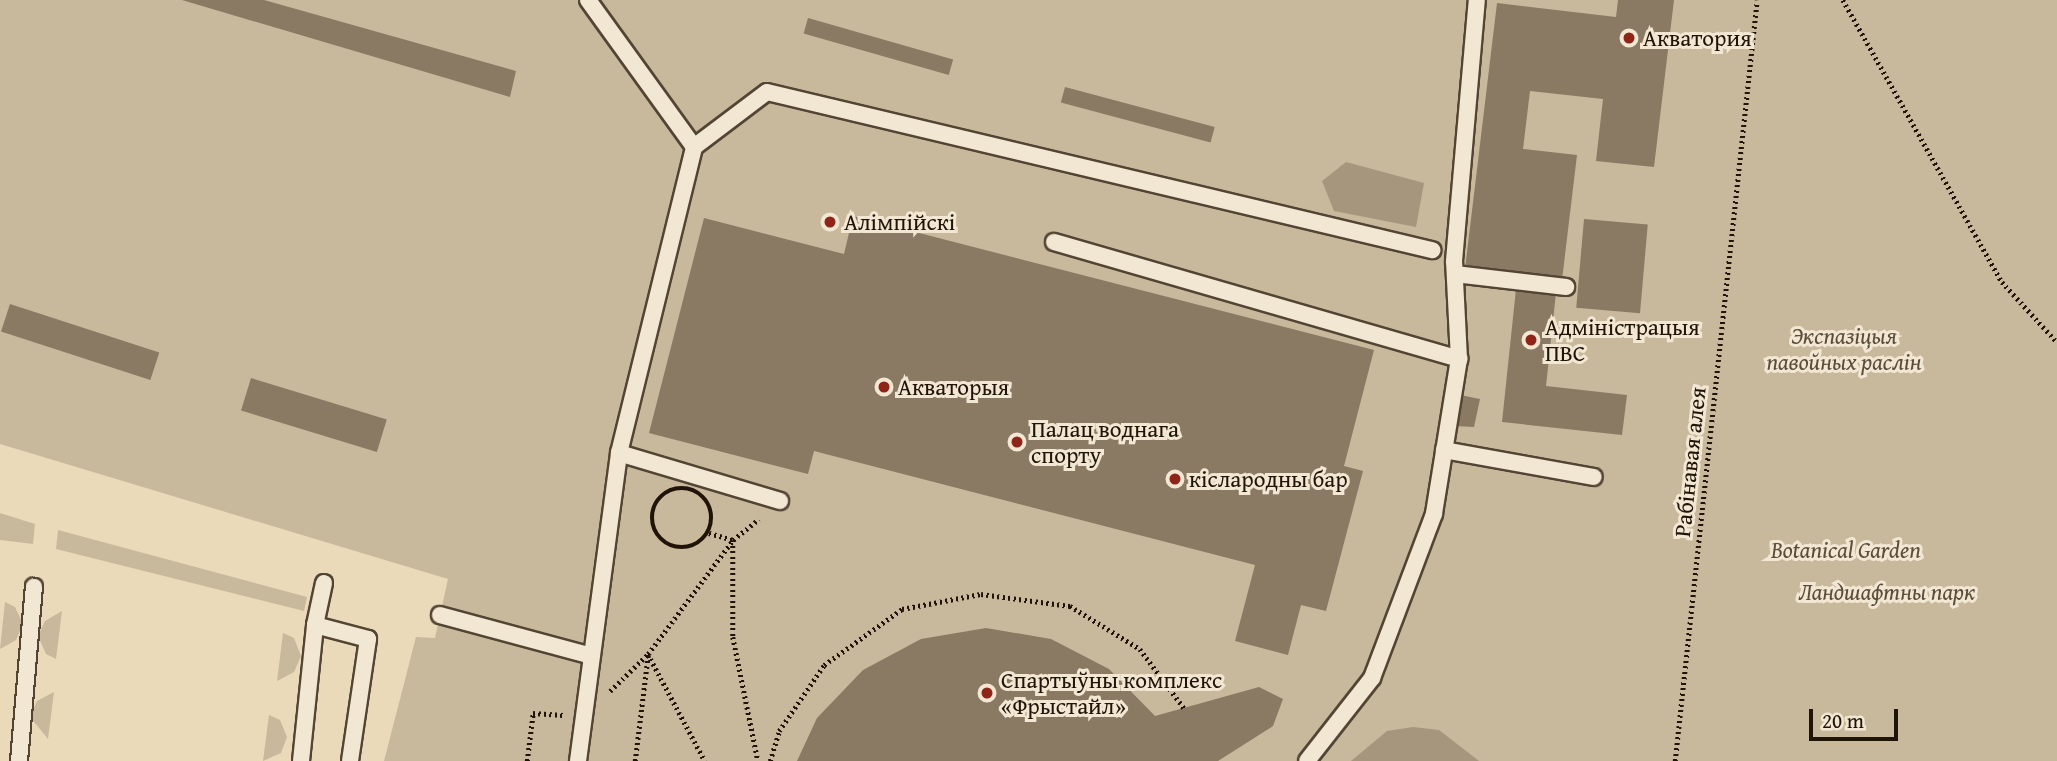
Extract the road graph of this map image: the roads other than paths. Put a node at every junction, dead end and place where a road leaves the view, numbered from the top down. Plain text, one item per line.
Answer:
1 (588, 0) edge
2 (1477, 0) edge
3 (694, 147) junction
4 (1054, 242) dead end
5 (1432, 250) dead end
6 (1455, 274) junction
7 (1566, 288) dead end
8 (1459, 359) junction
9 (1444, 450) junction
10 (619, 453) junction
11 (1594, 477) dead end
12 (780, 501) road end
13 (324, 583) dead end
14 (34, 587) dead end
15 (440, 615) dead end
16 (315, 625) junction
17 (592, 656) junction
18 (19, 761) edge
19 (301, 761) edge
20 (350, 761) edge
21 (578, 761) edge
22 (1307, 761) edge

1 - 3 lane
2 - 6 lane
3 - 5 lane
3 - 10 lane
4 - 8 lane
6 - 7 lane
6 - 8 lane
8 - 9 lane
9 - 11 lane
9 - 22 lane
10 - 12 lane
10 - 17 lane
13 - 16 lane
14 - 18 lane
15 - 17 lane
16 - 19 lane
16 - 20 lane
17 - 21 lane

